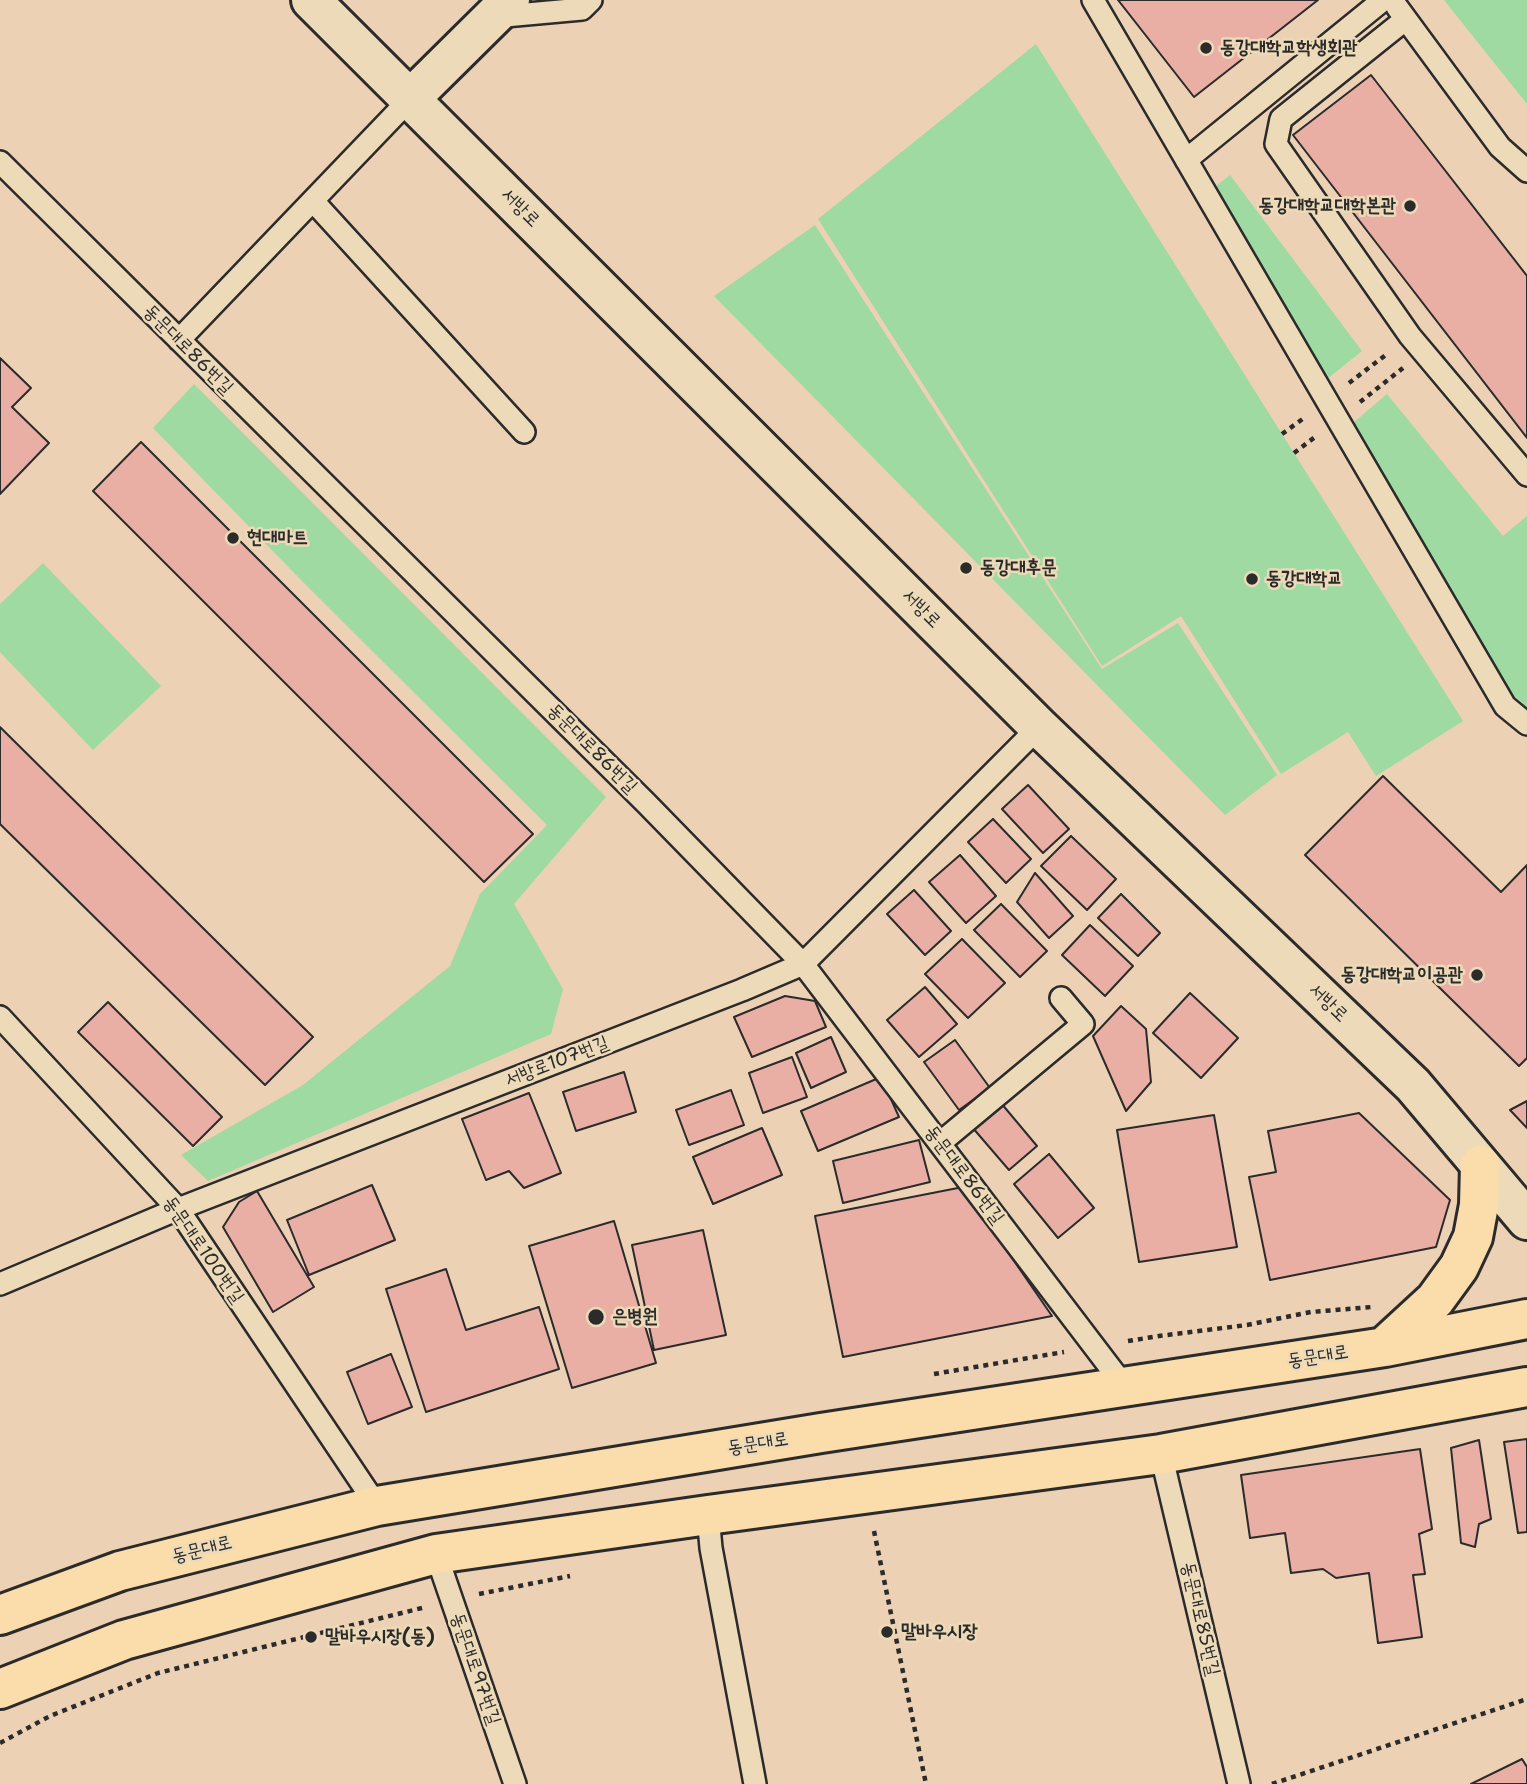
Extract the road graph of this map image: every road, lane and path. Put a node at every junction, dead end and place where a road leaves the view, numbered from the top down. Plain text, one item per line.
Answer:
1 (311, 0) edge
2 (591, 0) edge
3 (1093, 0) edge
4 (1383, 0) edge
5 (1392, 0) edge
6 (501, 9) edge
7 (1406, 19) junction
8 (410, 99) junction
9 (1186, 160) junction
10 (0, 162) edge
11 (1527, 171) edge
12 (313, 201) junction
13 (178, 340) junction
14 (524, 432) dead end
15 (1527, 475) edge
16 (1527, 724) edge
17 (1039, 727) junction
18 (803, 964) junction
19 (1061, 998) dead end
20 (0, 1017) edge
21 (940, 1143) junction
22 (1480, 1165) junction
23 (178, 1209) junction
24 (1527, 1220) edge
25 (0, 1284) edge
26 (1527, 1318) edge
27 (1385, 1347) junction
28 (1125, 1387) junction
29 (1527, 1387) edge
30 (1161, 1454) junction
31 (377, 1506) junction
32 (708, 1515) junction
33 (874, 1528) dead end
34 (436, 1554) junction
35 (452, 1601) junction
36 (0, 1615) edge
37 (0, 1689) edge
38 (1527, 1699) edge
39 (0, 1744) edge
40 (515, 1784) edge
41 (755, 1784) edge
42 (926, 1784) edge
43 (1240, 1784) edge
44 (1272, 1784) edge

1 - 8 main road, 서방로
2 - 6 lane
3 - 9 lane
4 - 9 lane
5 - 7 lane
6 - 8 main road
7 - 11 lane
7 - 15 lane
8 - 12 lane
8 - 17 main road, 서방로
9 - 16 lane
10 - 13 lane, 동문대로86번길
12 - 13 lane
12 - 14 lane
13 - 18 lane, 동문대로86번길
17 - 18 lane, 서방로107번길
17 - 22 main road, 서방로
18 - 21 lane, 동문대로86번길
18 - 23 lane, 서방로107번길
19 - 21 lane
20 - 23 lane, 동문대로100번길
21 - 28 lane, 동문대로86번길
22 - 24 main road, 서방로
22 - 27 main road
23 - 25 lane, 서방로107번길
23 - 31 lane, 동문대로100번길
26 - 27 main road, 동문대로
27 - 28 main road, 동문대로
28 - 31 main road, 동문대로
29 - 30 main road
30 - 32 main road
30 - 43 lane, 동문대로85번길
31 - 36 main road, 동문대로
32 - 34 main road
32 - 41 lane
33 - 42 path
34 - 35 lane, 동문대로97번길
34 - 37 main road
35 - 39 path
35 - 40 lane, 동문대로97번길
38 - 44 path

